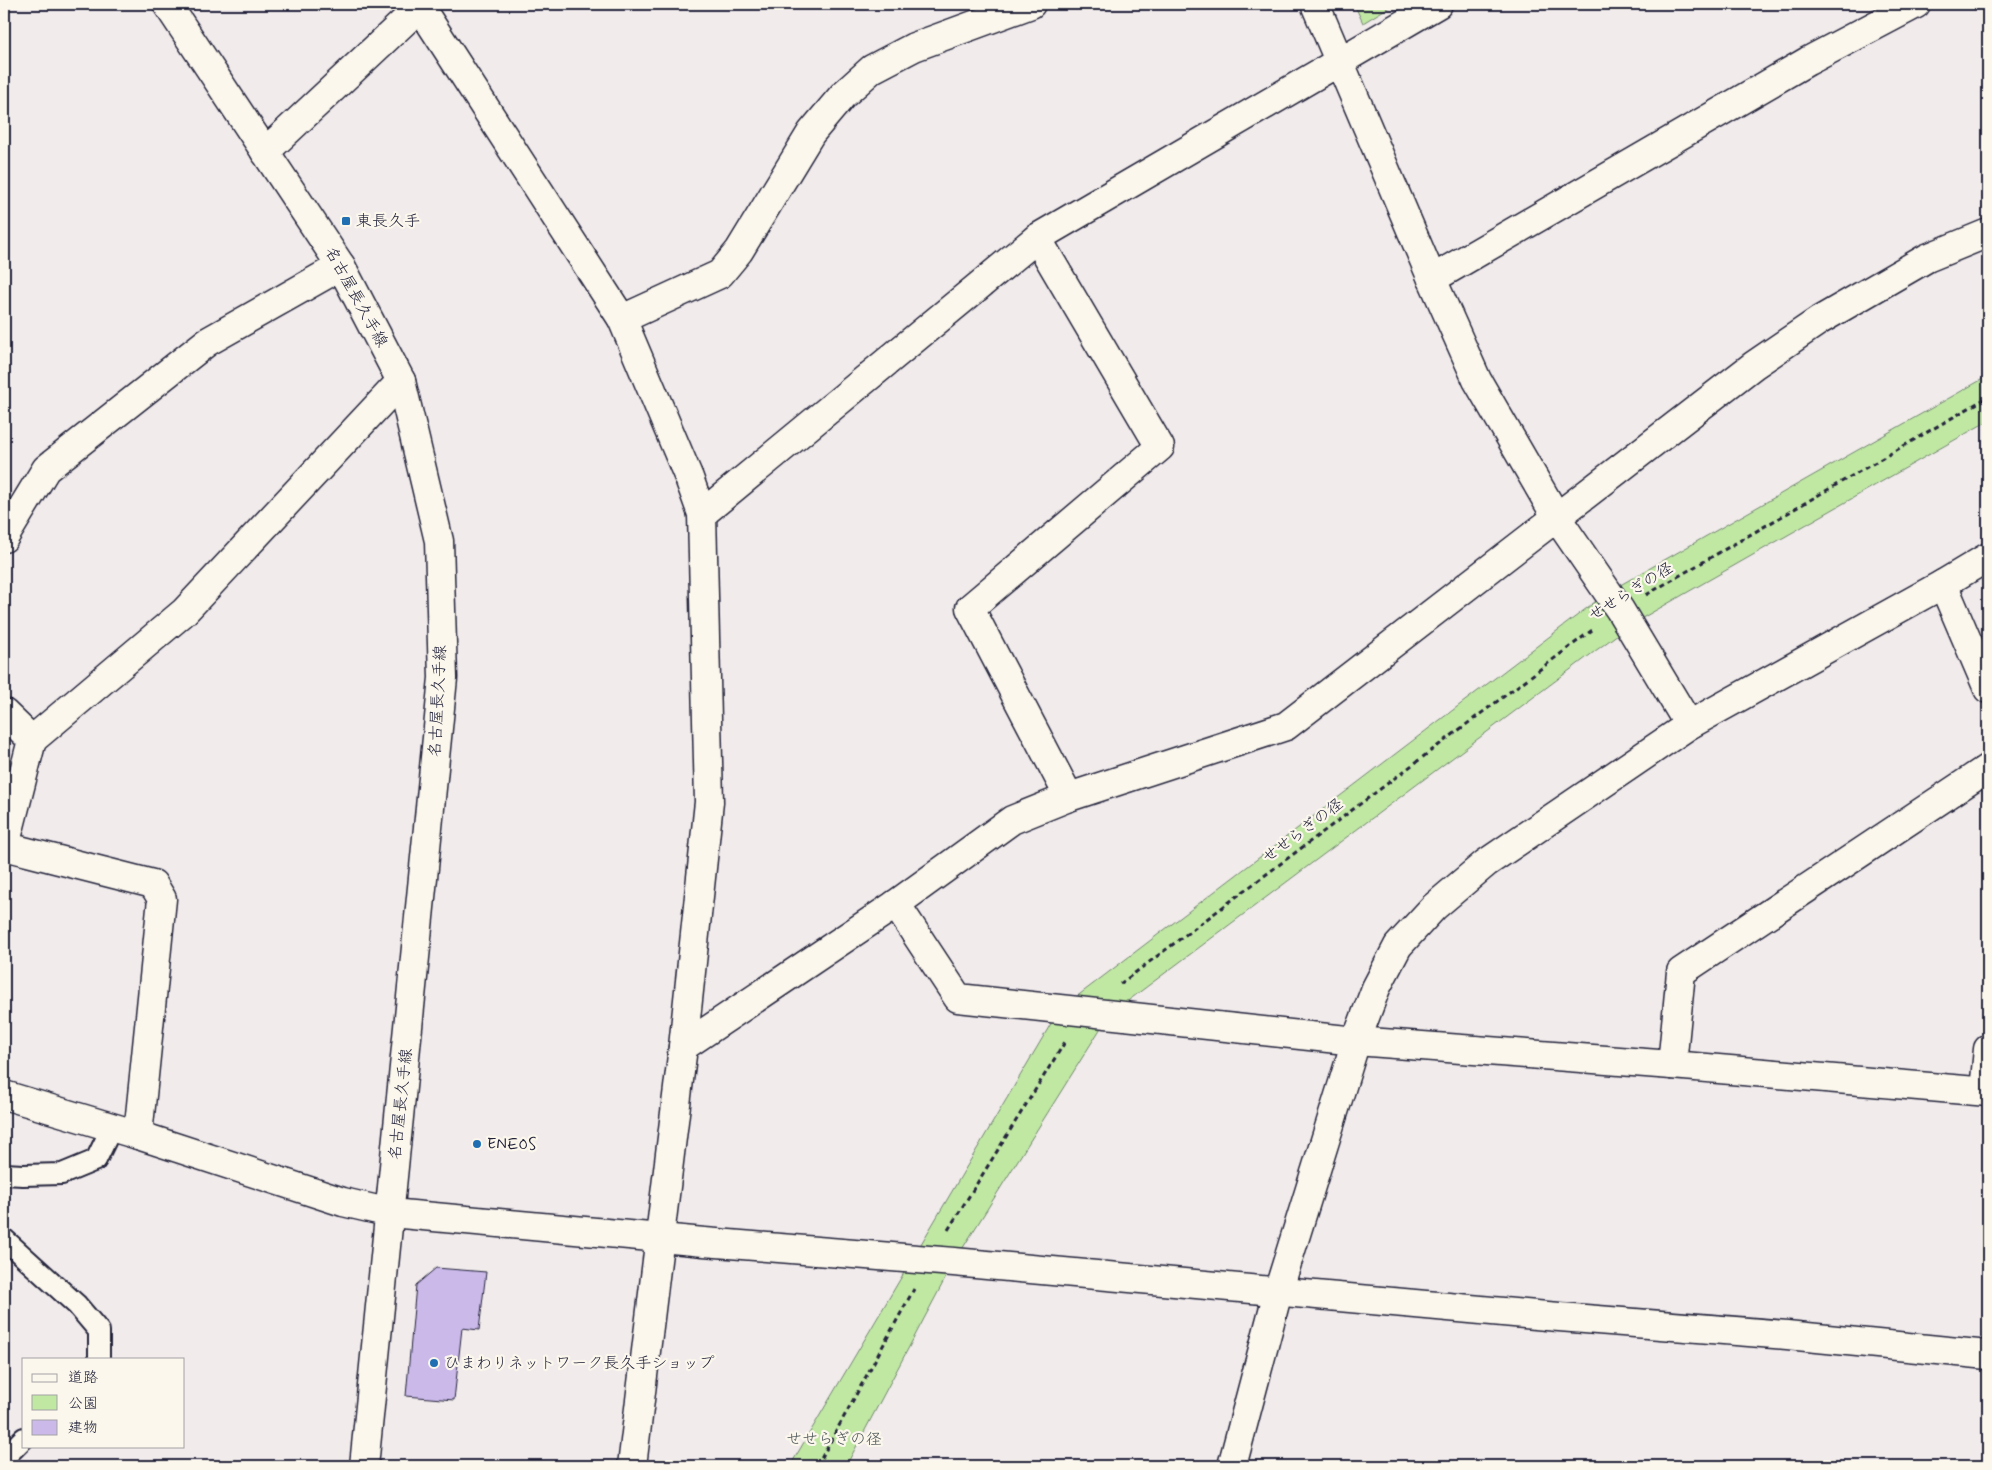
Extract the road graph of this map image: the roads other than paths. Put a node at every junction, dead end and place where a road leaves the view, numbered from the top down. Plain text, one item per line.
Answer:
1 (167, 4) edge
2 (1031, 4) edge
3 (1315, 4) edge
4 (1438, 4) edge
5 (1916, 4) edge
6 (420, 5) edge
7 (1341, 60) junction
8 (265, 152) junction
9 (1988, 233) edge
10 (1037, 238) junction
11 (341, 266) junction
12 (1432, 279) junction
13 (622, 319) junction
14 (401, 381) junction
15 (702, 514) junction
16 (1557, 518) junction
17 (4, 538) edge
18 (1988, 556) edge
19 (1943, 584) junction
20 (1988, 689) edge
21 (4, 712) edge
22 (1689, 725) junction
23 (32, 740) junction
24 (1988, 768) edge
25 (1069, 797) junction
26 (4, 846) edge
27 (896, 904) junction
28 (1356, 1041) junction
29 (683, 1047) junction
30 (1988, 1049) edge
31 (1672, 1065) junction
32 (1986, 1092) edge
33 (4, 1095) edge
34 (112, 1127) junction
35 (138, 1135) junction
36 (4, 1174) edge
37 (391, 1213) junction
38 (659, 1238) junction
39 (4, 1239) edge
40 (1278, 1292) junction
41 (1988, 1355) edge
42 (99, 1358) edge
43 (22, 1440) edge
44 (4, 1458) edge
45 (364, 1466) edge
46 (632, 1466) edge
47 (1232, 1466) edge

1 - 8 street, 名古屋長久手線
2 - 13 street
3 - 7 street
4 - 7 street
5 - 12 street
6 - 8 street
6 - 13 street
7 - 10 street
7 - 12 street
8 - 11 street, 名古屋長久手線
9 - 16 street
10 - 15 street
10 - 25 street
11 - 14 street, 名古屋長久手線
11 - 17 street
12 - 16 street
13 - 15 street
14 - 23 street
14 - 37 street, 名古屋長久手線
15 - 29 street
16 - 22 street
16 - 25 street
18 - 19 street
19 - 20 street
19 - 22 street
21 - 23 street
22 - 28 street
23 - 26 street
24 - 31 street
25 - 27 street
26 - 35 street
27 - 28 street
27 - 29 street
28 - 31 street
28 - 40 street
29 - 38 street
30 - 32 street
31 - 32 street
33 - 34 street
34 - 35 street
34 - 36 lane
35 - 37 street
37 - 38 street
37 - 45 street, 名古屋長久手線
38 - 40 street
38 - 46 street
39 - 42 lane
40 - 41 street
40 - 47 street
43 - 44 lane

